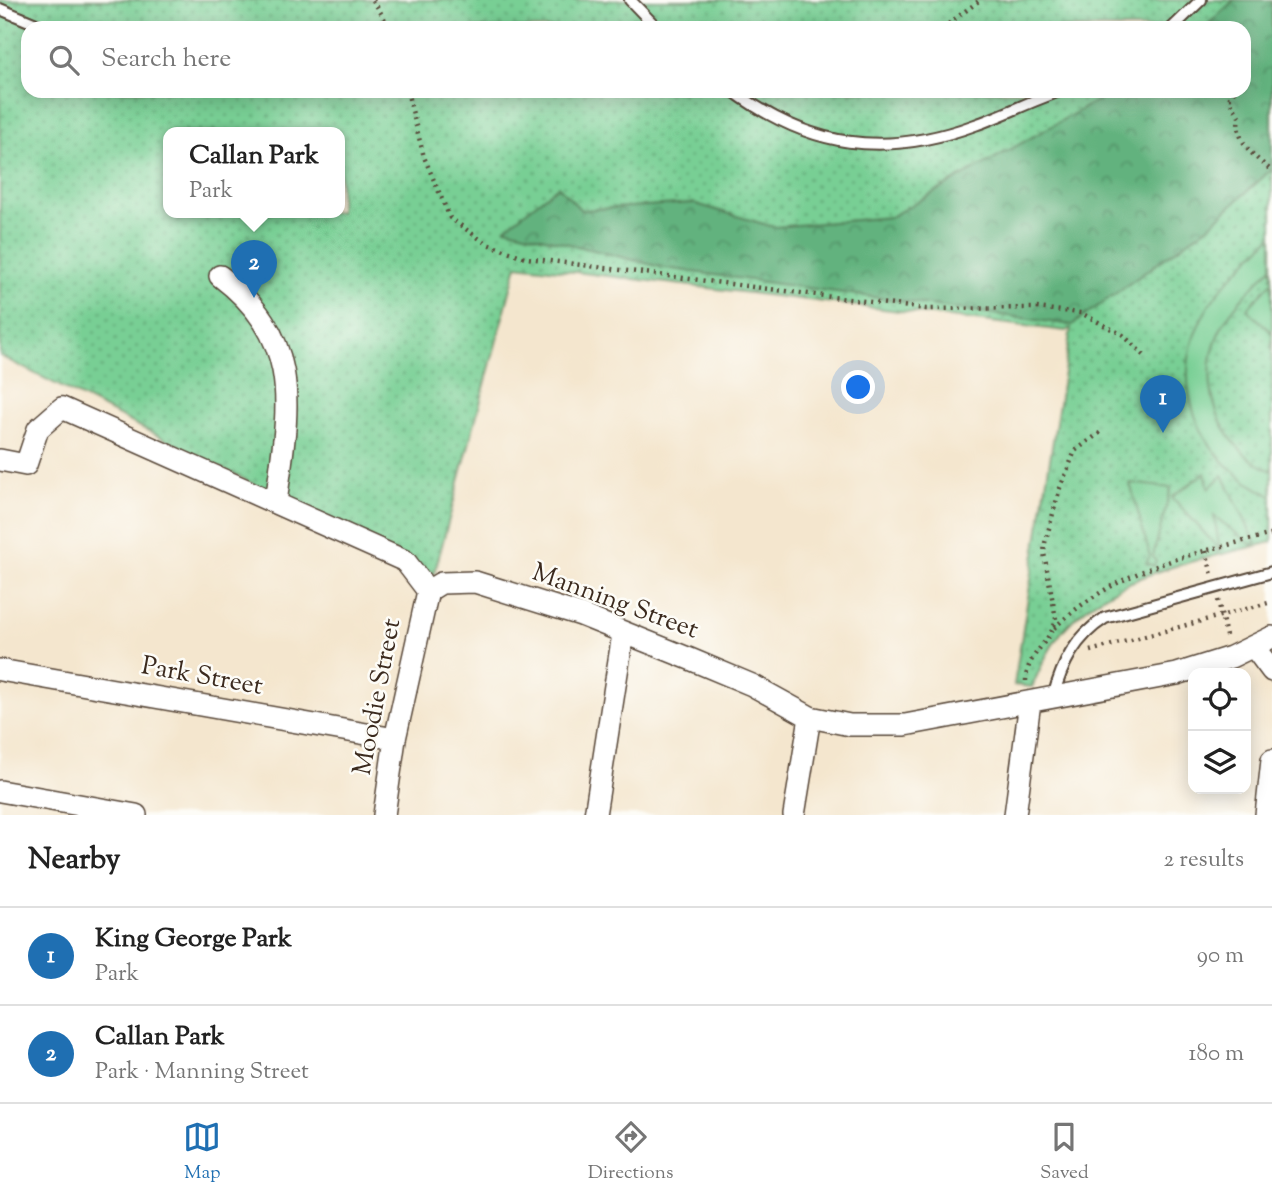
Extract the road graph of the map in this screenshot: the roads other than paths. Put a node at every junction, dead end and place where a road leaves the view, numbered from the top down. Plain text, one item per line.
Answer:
1 (630, 0) edge
2 (1201, 0) edge
3 (0, 9) edge
4 (30, 21) edge
5 (650, 21) edge
6 (1179, 21) edge
7 (742, 98) edge
8 (1043, 98) edge
9 (220, 276) dead end
10 (0, 460) edge
11 (276, 503) junction
12 (1272, 572) edge
13 (428, 591) junction
14 (623, 634) junction
15 (1263, 642) edge
16 (0, 670) edge
17 (1272, 671) edge
18 (1053, 697) junction
19 (1030, 702) junction
20 (810, 717) junction
21 (395, 739) junction
22 (1272, 761) edge
23 (0, 791) edge
24 (136, 815) edge
25 (384, 815) edge
26 (595, 815) edge
27 (794, 815) edge
28 (1015, 815) edge
29 (1266, 815) edge

1 - 5 lane
2 - 6 lane
3 - 4 lane
7 - 8 lane
9 - 11 street
10 - 11 street
11 - 13 street
12 - 18 lane
13 - 14 street, Manning Street
13 - 21 street, Moodie Street
14 - 20 street, Manning Street
14 - 26 street
15 - 17 street
15 - 18 street, Manning Street
16 - 21 street, Park Street
18 - 19 street, Manning Street
19 - 20 street, Manning Street
19 - 28 street
20 - 27 street
21 - 25 street, Moodie Street
22 - 29 street
23 - 24 street

